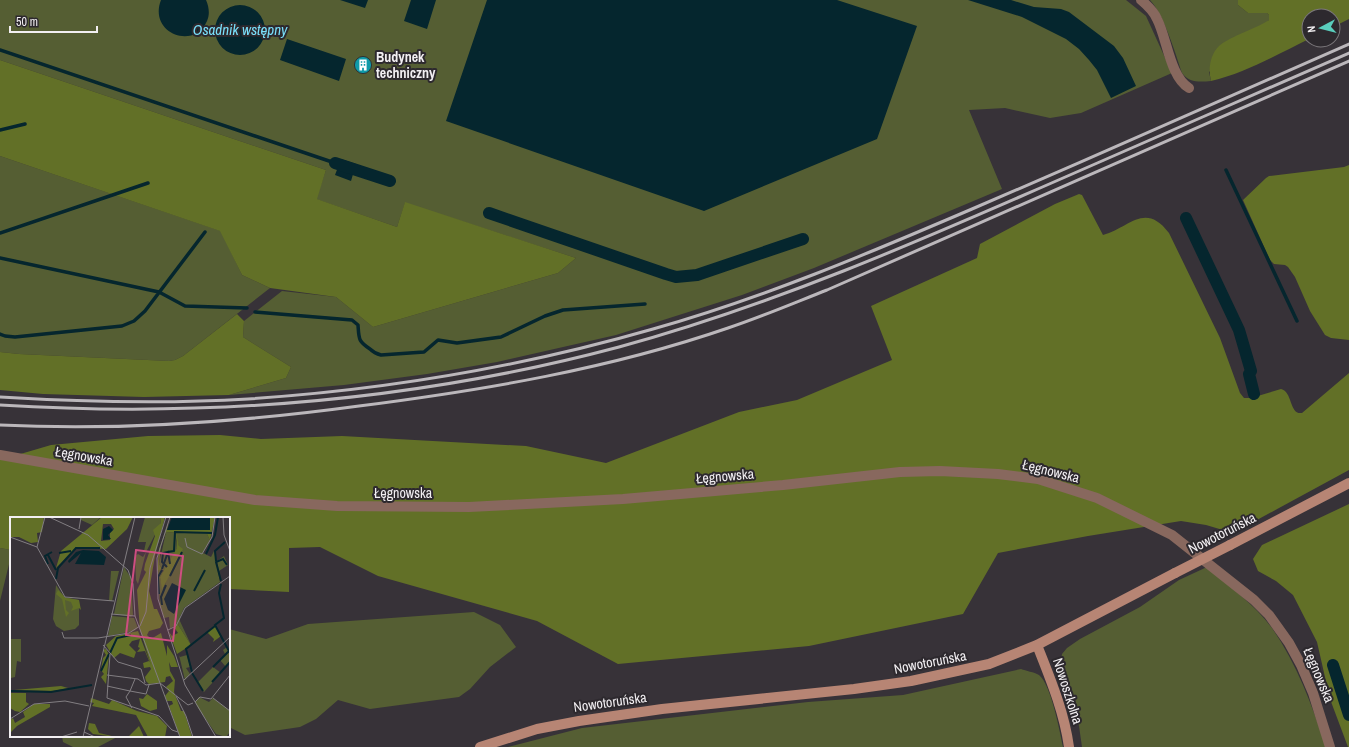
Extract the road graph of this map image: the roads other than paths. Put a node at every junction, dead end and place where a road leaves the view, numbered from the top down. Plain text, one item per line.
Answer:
1 (1141, 0) edge
2 (1189, 88) dead end
3 (0, 455) edge
4 (1349, 483) edge
5 (1037, 645) junction
6 (480, 747) edge
7 (1069, 747) edge
8 (1330, 747) edge

1 - 2 street
3 - 8 street, Łęgnowska
4 - 5 main road, Nowotoruńska, bridge
5 - 6 main road, Nowotoruńska
5 - 7 main road, Nowoszkolna

